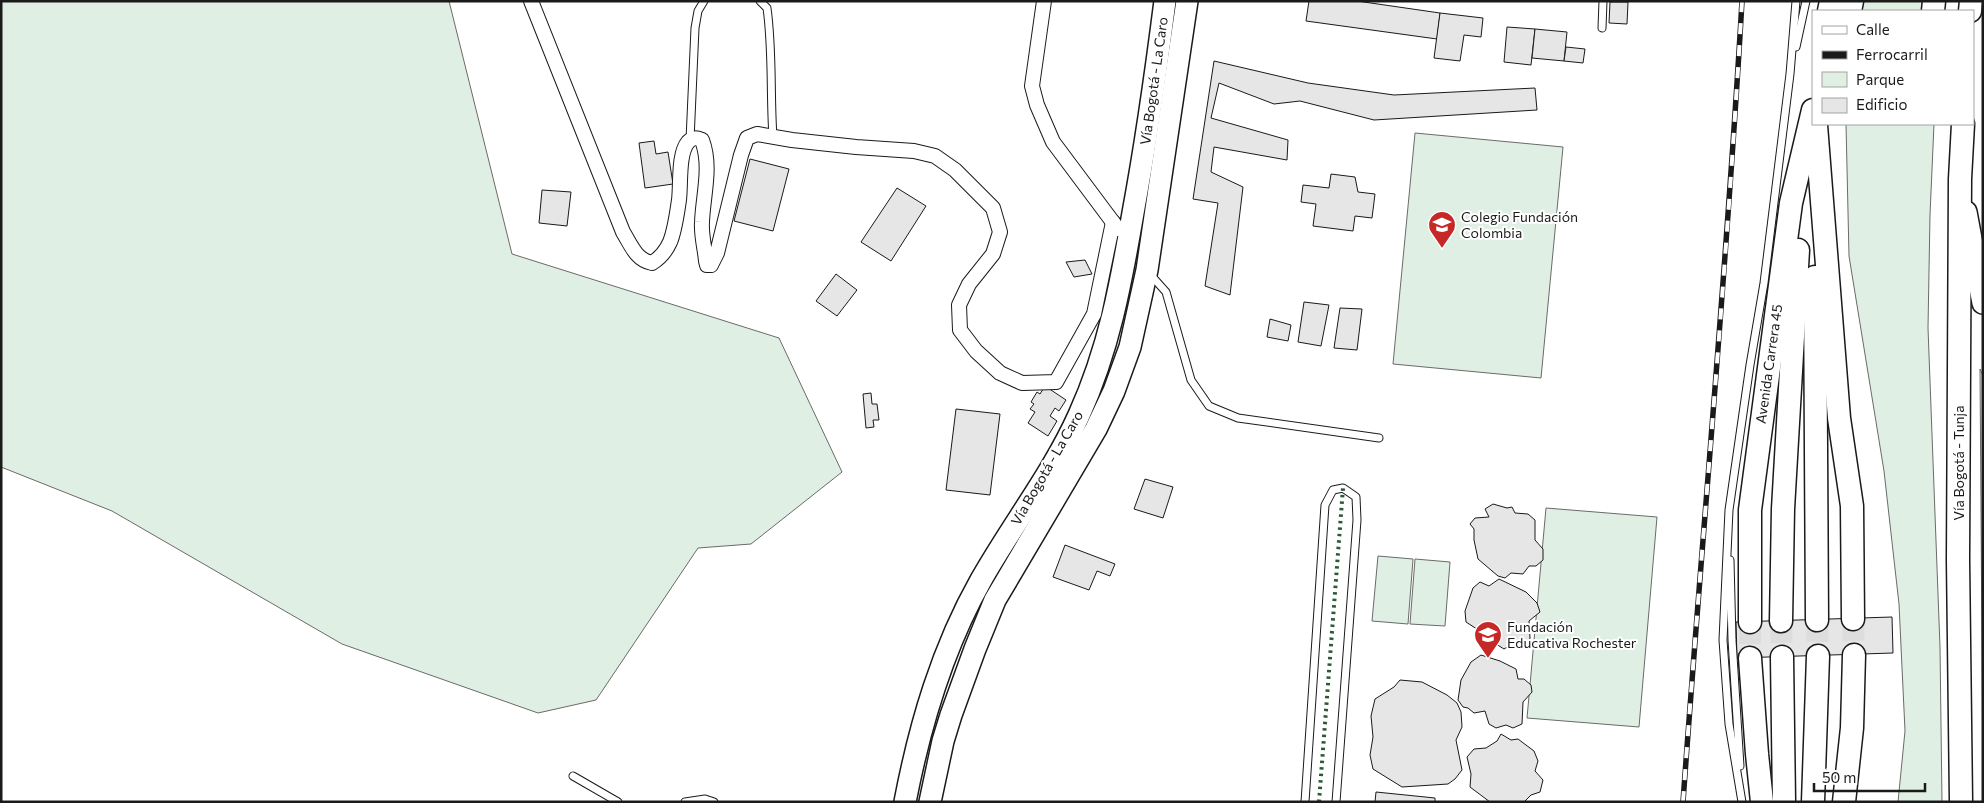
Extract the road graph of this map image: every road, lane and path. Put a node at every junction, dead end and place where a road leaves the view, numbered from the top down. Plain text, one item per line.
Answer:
1 (531, 1) edge
2 (704, 1) edge
3 (760, 1) edge
4 (1044, 1) edge
5 (1165, 1) edge
6 (1187, 1) edge
7 (1603, 1) edge
8 (1796, 1) edge
9 (1806, 1) edge
10 (1602, 28) dead end
11 (1790, 74) junction
12 (1812, 114) edge
13 (1812, 123) edge
14 (1815, 125) edge
15 (1815, 125) edge
16 (1963, 125) edge
17 (773, 136) junction
18 (690, 140) junction
19 (1960, 178) junction
20 (1113, 222) junction
21 (1128, 241) junction
22 (1147, 270) junction
23 (1983, 303) edge
24 (1379, 438) dead end
25 (1853, 619) tunnel mouth
26 (1817, 620) tunnel mouth
27 (1781, 621) tunnel mouth
28 (1750, 622) tunnel mouth
29 (1854, 655) tunnel mouth
30 (1818, 656) tunnel mouth
31 (1782, 657) tunnel mouth
32 (1750, 658) tunnel mouth
33 (572, 776) dead end
34 (618, 802) edge
35 (685, 802) edge
36 (714, 802) edge
37 (905, 802) edge
38 (930, 802) edge
39 (1305, 802) edge
40 (1336, 802) edge
41 (1742, 802) edge
42 (1762, 802) edge
43 (1784, 802) edge
44 (1812, 802) edge
45 (1844, 802) edge
46 (1961, 802) edge

1 - 18 street
2 - 18 lane
3 - 17 lane
4 - 20 street
5 - 21 main road, Vía Bogotá - La Caro
6 - 22 main road, Vía Bogotá - La Caro
7 - 10 lane
8 - 11 lane
9 - 11 lane
11 - 41 lane
12 - 28 highway, Avenida Carrera 45
13 - 27 highway, Avenida Carrera 45
14 - 25 highway
15 - 26 highway
16 - 19 highway, Vía Bogotá - Tunja
17 - 18 street
17 - 20 street
19 - 23 main road
19 - 46 highway, Vía Bogotá - Tunja
20 - 21 street
21 - 37 main road, Vía Bogotá - La Caro
22 - 24 lane
22 - 38 main road, Vía Bogotá - La Caro
29 - 45 highway
30 - 44 highway
31 - 43 highway
32 - 42 highway
33 - 34 lane
35 - 36 lane
39 - 40 lane

